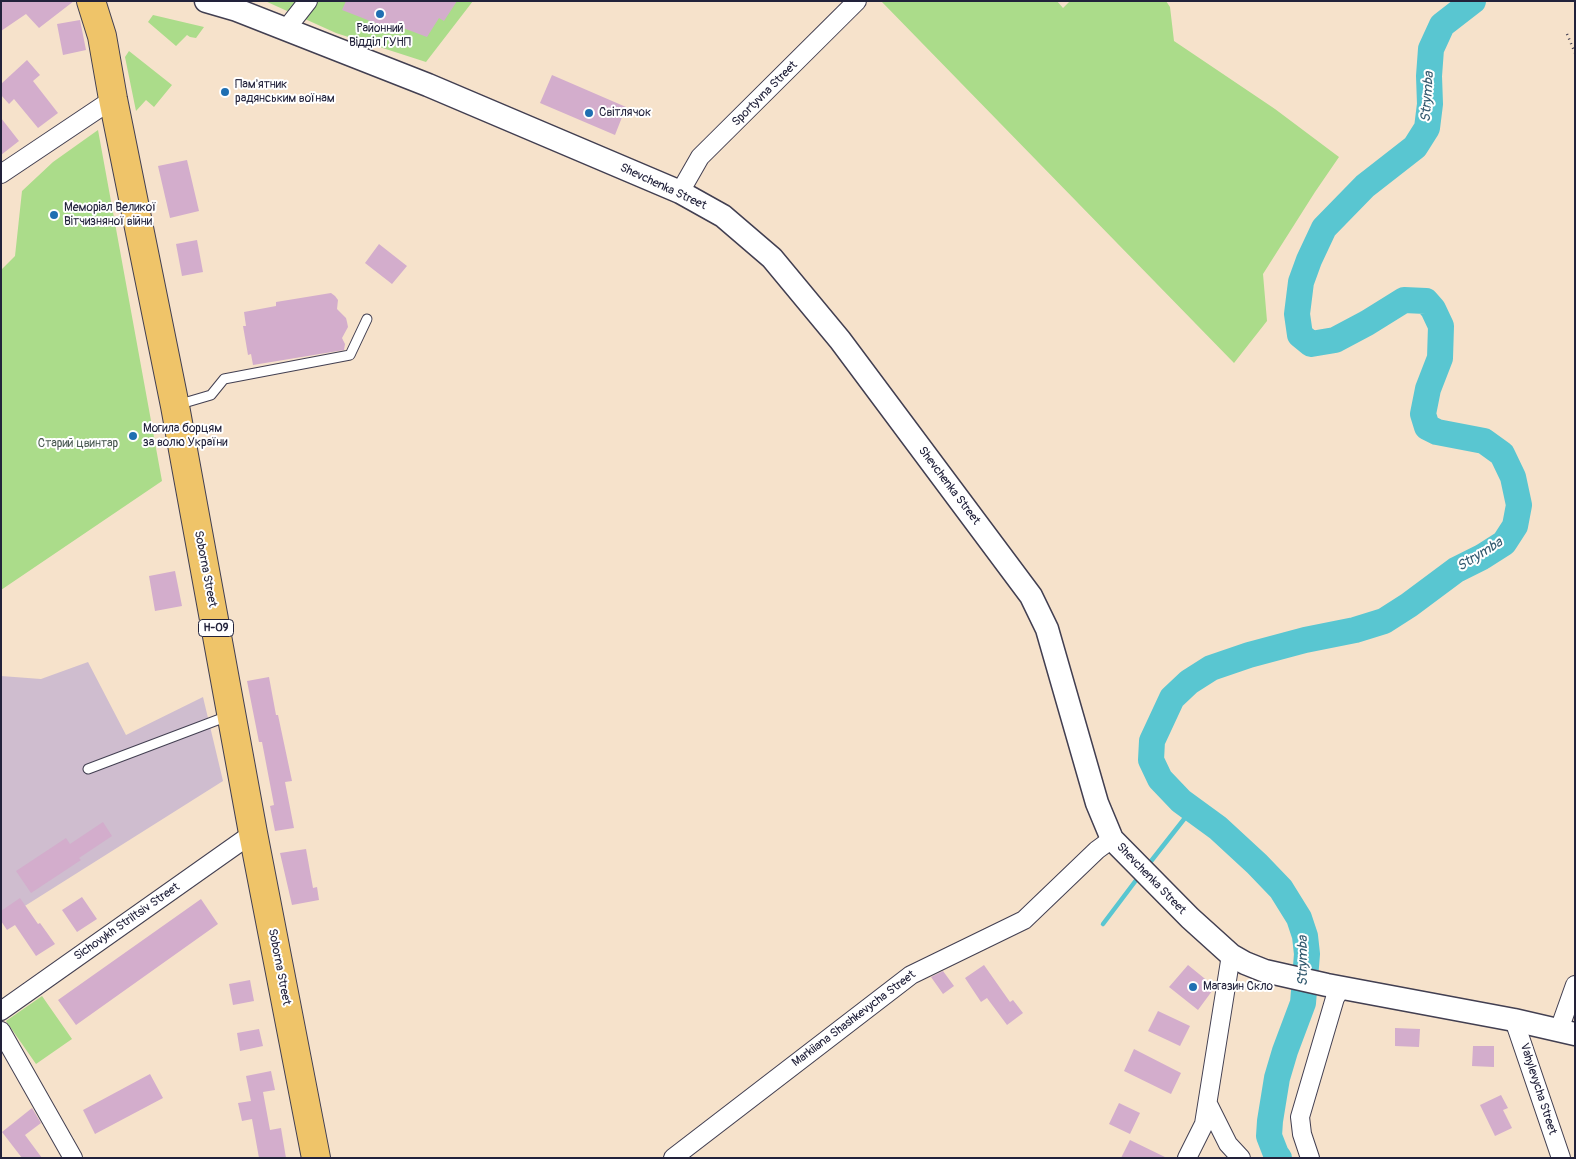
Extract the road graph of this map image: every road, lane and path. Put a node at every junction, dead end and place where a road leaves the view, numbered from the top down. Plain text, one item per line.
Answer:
1 (91, 1) edge
2 (95, 1) edge
3 (108, 1) edge
4 (206, 1) edge
5 (308, 1) edge
6 (857, 1) edge
7 (286, 29) junction
8 (1567, 34) dead end
9 (102, 36) junction
10 (1574, 53) edge
11 (113, 99) junction
12 (1, 174) edge
13 (680, 192) junction
14 (367, 319) dead end
15 (175, 406) junction
16 (232, 714) junction
17 (88, 770) dead end
18 (253, 833) junction
19 (1112, 839) junction
20 (1231, 955) junction
21 (1575, 985) edge
22 (1334, 986) junction
23 (1, 1011) edge
24 (1514, 1020) junction
25 (1, 1031) edge
26 (1567, 1032) edge
27 (1208, 1104) junction
28 (73, 1158) edge
29 (316, 1158) edge
30 (673, 1158) edge
31 (1187, 1158) edge
32 (1241, 1158) edge
33 (1310, 1158) edge
34 (1561, 1158) edge

1 - 9 main road, Н-09
2 - 3 main road, Н-09
3 - 9 main road, Н-09
4 - 7 street, Shevchenka Street
5 - 7 street
6 - 13 street, Sportyvna Street
7 - 13 street, Shevchenka Street
8 - 10 path
9 - 11 main road, Н-09
11 - 12 street
11 - 15 main road, Soborna Street / Н-09
13 - 19 street, Shevchenka Street
14 - 15 lane
15 - 16 main road, Soborna Street / Н-09
16 - 17 lane
16 - 18 main road, Soborna Street / Н-09
18 - 23 street, Sichovykh Striltsiv Street
18 - 29 main road, Soborna Street / Н-09
19 - 20 street, Shevchenka Street
19 - 30 street, Markiiana Shashkevycha Street
20 - 22 street, Shevchenka Street
20 - 27 street
21 - 26 street
22 - 24 street, Shevchenka Street
22 - 33 street
24 - 26 street, Shevchenka Street
24 - 34 street, Vahylevycha Street
25 - 28 street
27 - 31 street
27 - 32 street

